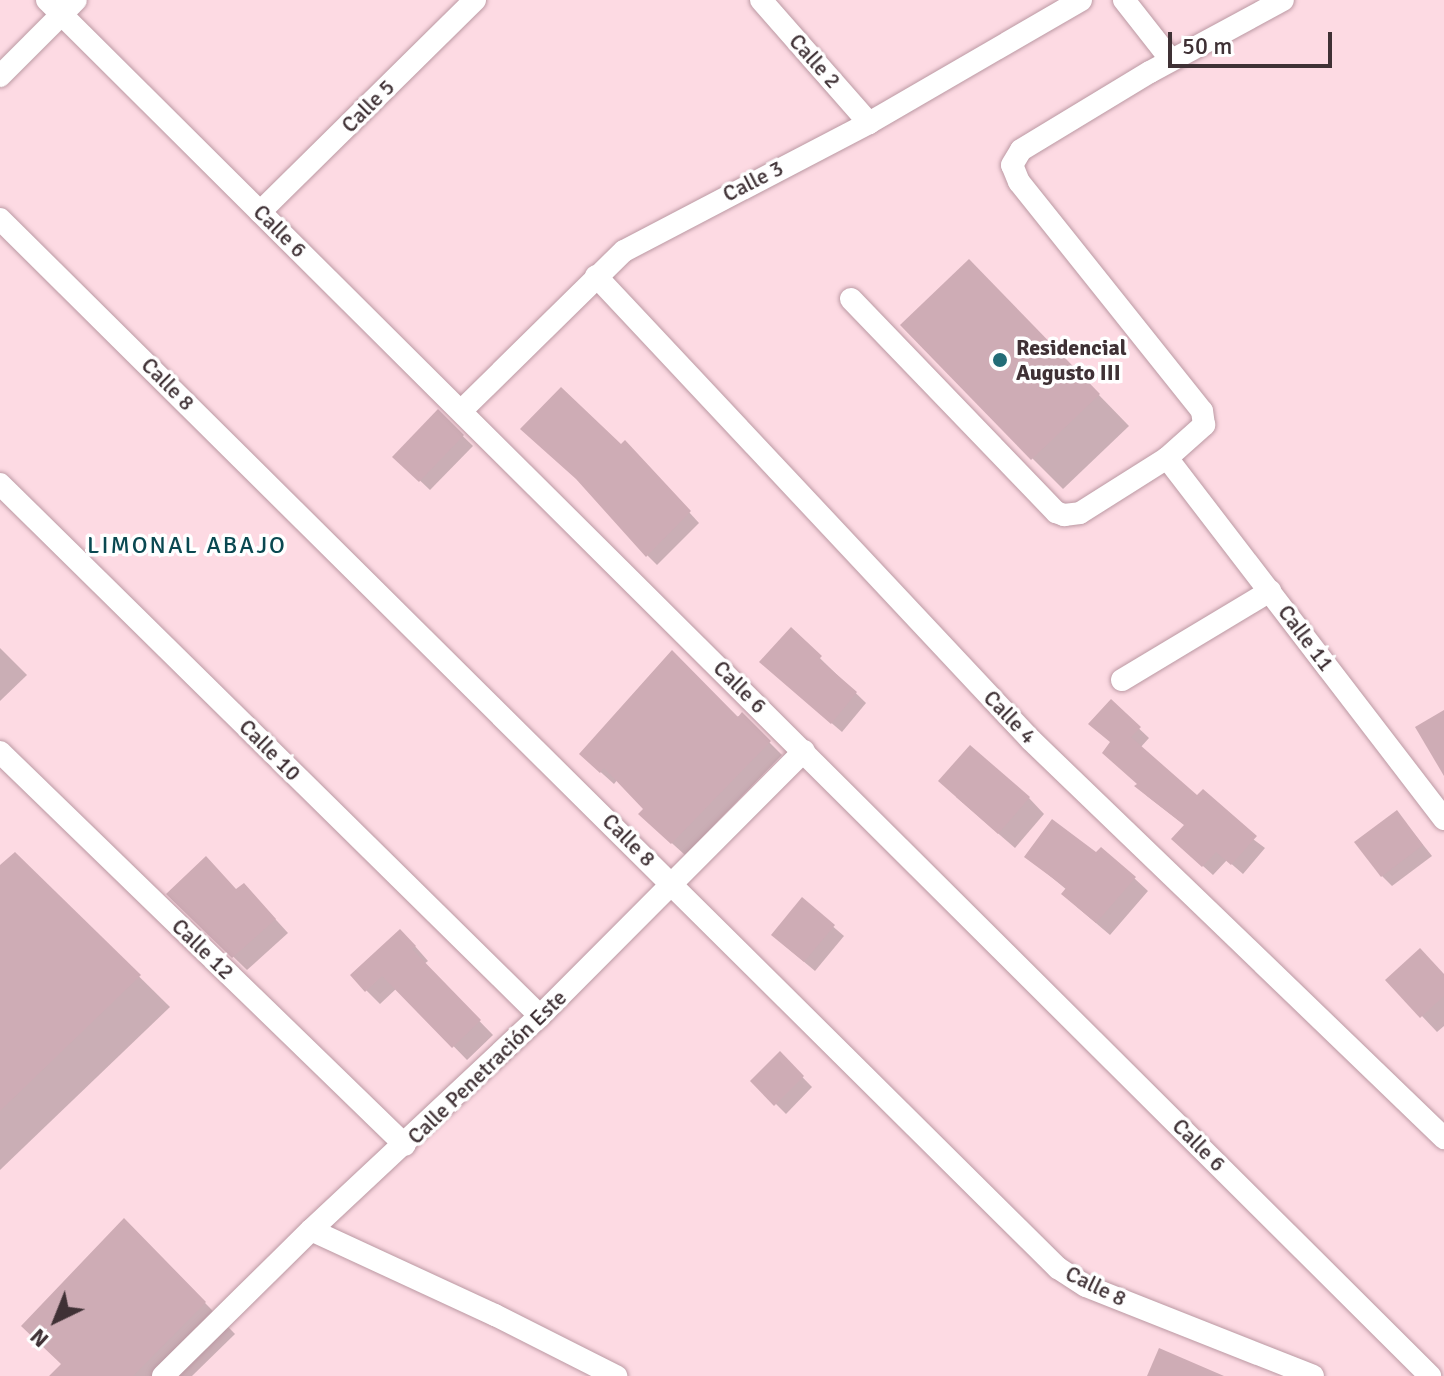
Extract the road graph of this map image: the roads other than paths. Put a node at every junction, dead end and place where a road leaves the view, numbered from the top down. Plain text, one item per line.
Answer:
1 (475, 0) edge
2 (761, 0) edge
3 (1081, 0) edge
4 (1124, 0) edge
5 (1283, 0) edge
6 (62, 5) edge
7 (1171, 60) junction
8 (0, 76) edge
9 (869, 123) junction
10 (260, 212) junction
11 (0, 219) edge
12 (596, 276) junction
13 (851, 299) dead end
14 (462, 410) junction
15 (1167, 458) junction
16 (0, 484) edge
17 (1270, 591) junction
18 (1122, 680) dead end
19 (804, 751) junction
20 (0, 752) edge
21 (1444, 819) edge
22 (673, 883) junction
23 (540, 1016) junction
24 (1444, 1138) edge
25 (405, 1145) junction
26 (311, 1230) junction
27 (163, 1376) edge
28 (616, 1376) edge
29 (1313, 1376) edge
30 (1430, 1376) edge

1 - 10 street, Calle 5
2 - 9 street, Calle 2
3 - 9 street, Calle 3
4 - 7 street
5 - 7 street
6 - 8 street
6 - 10 street, Calle 6
7 - 15 street
9 - 12 street, Calle 3
10 - 14 street, Calle 6
11 - 22 street, Calle 8
12 - 14 street, Calle 3
12 - 24 street, Calle 4
13 - 15 street
14 - 19 street, Calle 6
15 - 17 street, Calle 11
16 - 23 street, Calle 10
17 - 18 street
17 - 21 street, Calle 11
19 - 22 street, Calle Penetración Este
19 - 30 street, Calle 6
20 - 25 street, Calle 12
22 - 23 street, Calle Penetración Este
22 - 29 street, Calle 8
23 - 25 street, Calle Penetración Este
25 - 26 street, Calle Penetración Este
26 - 27 street, Calle Penetración Este
26 - 28 street

